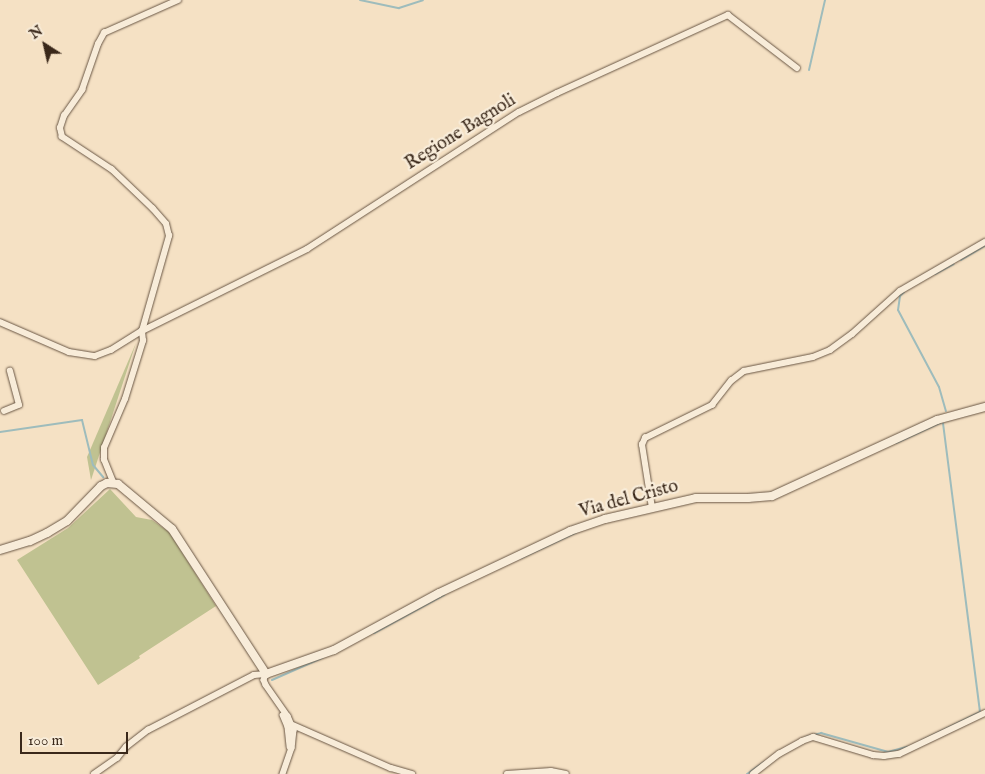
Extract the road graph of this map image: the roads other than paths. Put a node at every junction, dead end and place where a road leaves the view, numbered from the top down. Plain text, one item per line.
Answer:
1 (178, 0) edge
2 (797, 68) dead end
3 (985, 242) edge
4 (0, 322) edge
5 (142, 331) junction
6 (10, 371) dead end
7 (985, 407) edge
8 (4, 411) dead end
9 (113, 482) junction
10 (652, 508) junction
11 (0, 550) edge
12 (266, 674) junction
13 (278, 704) junction
14 (985, 713) edge
15 (293, 725) junction
16 (289, 756) junction
17 (94, 774) edge
18 (283, 774) edge
19 (412, 774) edge
20 (507, 774) edge
21 (566, 774) edge
22 (753, 774) edge

1 - 5 street
2 - 5 street, Regione Bagnoli
3 - 10 street
4 - 5 street
5 - 9 street
6 - 8 street
7 - 10 street, Via del Cristo
9 - 11 street
9 - 12 street
10 - 12 street, Via del Cristo
12 - 13 street
12 - 17 street
13 - 15 street
13 - 16 street
14 - 22 street
15 - 16 street
15 - 19 street
16 - 18 street
20 - 21 street

